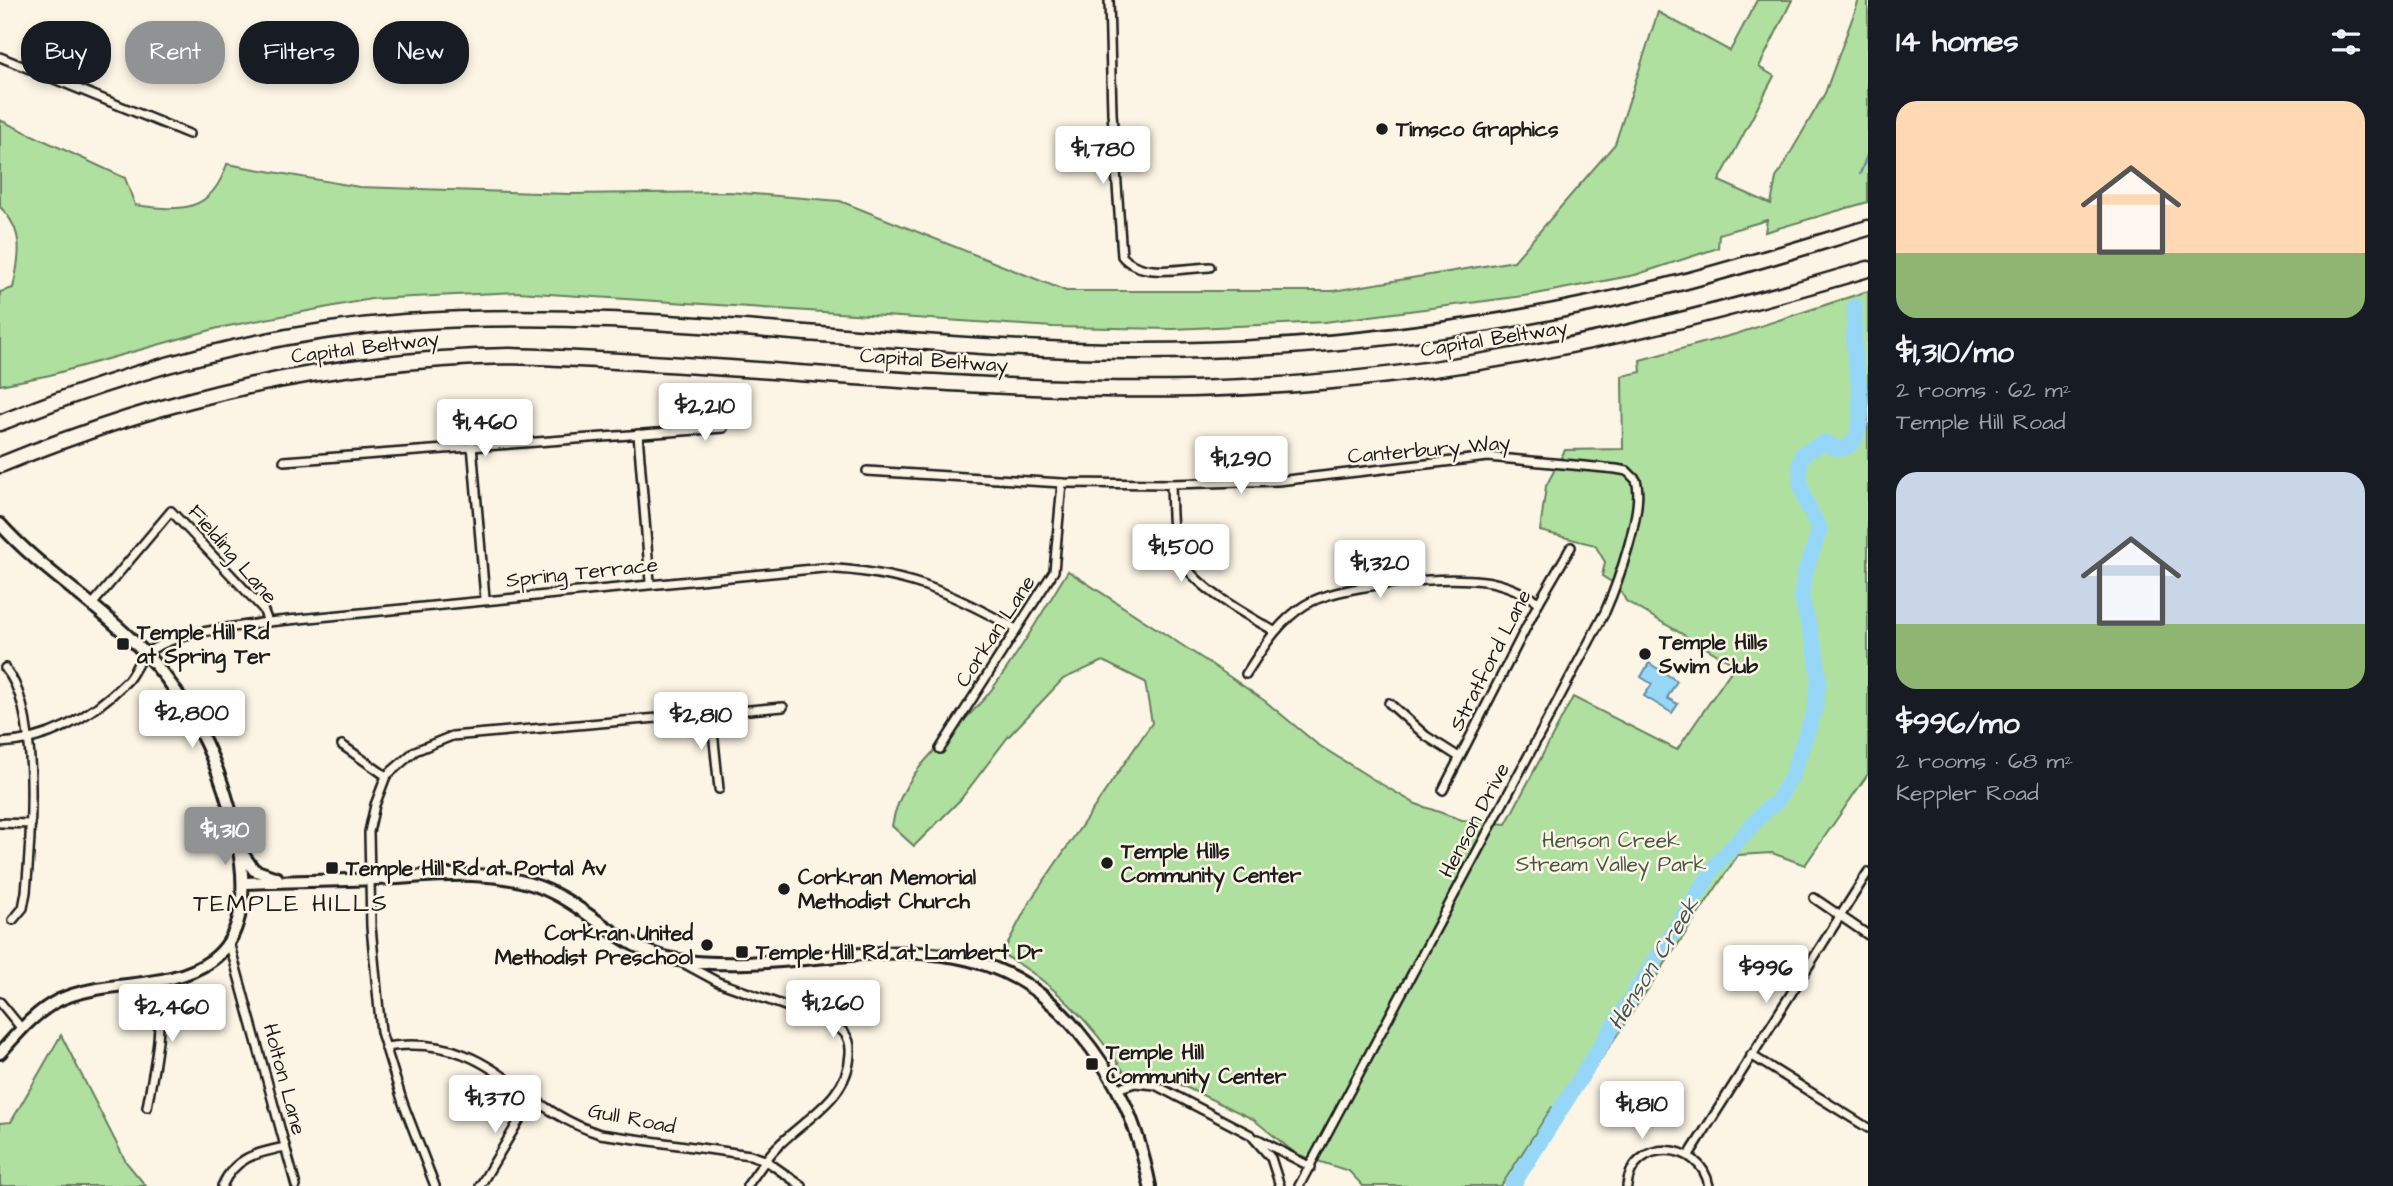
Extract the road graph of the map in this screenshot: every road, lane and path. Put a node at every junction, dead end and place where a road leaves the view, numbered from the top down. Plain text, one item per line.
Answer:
1 (1109, 0) edge
2 (0, 57) edge
3 (189, 134) dead end
4 (1868, 228) edge
5 (1210, 267) dead end
6 (1868, 269) edge
7 (0, 423) edge
8 (723, 428) dead end
9 (638, 434) junction
10 (472, 445) junction
11 (284, 461) dead end
12 (0, 466) edge
13 (1616, 468) joint
14 (867, 471) dead end
15 (1062, 483) junction
16 (1171, 484) junction
17 (0, 524) edge
18 (1572, 547) dead end
19 (650, 582) junction
20 (485, 598) junction
21 (1539, 601) junction
22 (91, 606) junction
23 (268, 622) junction
24 (1016, 629) junction
25 (1274, 631) junction
26 (145, 653) junction
27 (5, 668) dead end
28 (1246, 674) dead end
29 (1389, 703) dead end
30 (782, 707) dead end
31 (711, 712) junction
32 (27, 738) junction
33 (0, 743) edge
34 (342, 745) dead end
35 (940, 749) dead end
36 (1459, 757) junction
37 (386, 776) junction
38 (719, 789) dead end
39 (1443, 790) dead end
40 (0, 823) edge
41 (31, 824) junction
42 (239, 847) junction
43 (1868, 873) edge
44 (370, 880) junction
45 (297, 881) junction
46 (243, 883) junction
47 (1814, 898) dead end
48 (1840, 915) junction
49 (13, 920) dead end
50 (1868, 935) edge
51 (229, 942) junction
52 (677, 960) junction
53 (157, 980) junction
54 (0, 1002) edge
55 (22, 1029) junction
56 (385, 1047) junction
57 (0, 1053) edge
58 (1751, 1055) junction
59 (1120, 1088) junction
60 (532, 1099) junction
61 (147, 1107) dead end
62 (1868, 1128) edge
63 (1251, 1135) junction
64 (285, 1147) junction
65 (1689, 1155) junction
66 (765, 1160) junction
67 (1311, 1167) junction
68 (482, 1183) edge
69 (222, 1186) edge
70 (296, 1186) edge
71 (435, 1186) edge
72 (493, 1186) edge
73 (747, 1186) edge
74 (802, 1186) edge
75 (1150, 1186) edge
76 (1280, 1186) edge
77 (1299, 1186) edge
78 (1627, 1186) edge
79 (1709, 1186) edge

1 - 5 street
2 - 3 street
4 - 7 highway, Capital Beltway
6 - 12 highway, Capital Beltway
8 - 9 street
9 - 10 street
9 - 19 street
10 - 11 street
10 - 20 street
13 - 16 street, Canterbury Way
13 - 67 street, Henson Drive
14 - 15 street, Canterbury Way
15 - 16 street, Canterbury Way
15 - 24 street, Corkan Lane
16 - 25 street
17 - 22 main road
18 - 21 street, Stratford Lane
19 - 20 street, Spring Terrace
19 - 24 street, Spring Terrace
20 - 23 street, Spring Terrace
21 - 25 street
21 - 36 street, Stratford Lane
22 - 23 street, Fielding Lane
22 - 26 main road
23 - 26 street, Spring Terrace
24 - 35 street, Corkan Lane
25 - 28 street
26 - 32 street
26 - 42 main road
27 - 32 street
29 - 36 street
30 - 31 street
31 - 37 street
31 - 38 street
32 - 33 street
32 - 41 street
34 - 37 street
36 - 39 street, Stratford Lane
37 - 44 street
40 - 41 street
41 - 49 street
42 - 45 main road
42 - 46 main road
43 - 48 street
44 - 45 main road
44 - 52 main road
44 - 56 street
45 - 46 main road
46 - 51 main road
47 - 48 street
48 - 50 street
48 - 58 street
51 - 53 main road
51 - 64 street, Holton Lane
52 - 59 main road
52 - 66 street
53 - 55 main road
53 - 61 street
54 - 55 street
55 - 57 main road
56 - 60 street, Gull Road
56 - 71 street
58 - 62 street
58 - 65 street
59 - 63 street
59 - 75 main road
60 - 66 street, Gull Road
60 - 68 street
63 - 67 street
63 - 76 street
64 - 69 street
64 - 70 street, Holton Lane
65 - 78 street
65 - 79 street
66 - 73 street
66 - 74 street, Gull Road
67 - 77 street, Henson Drive
68 - 72 street

